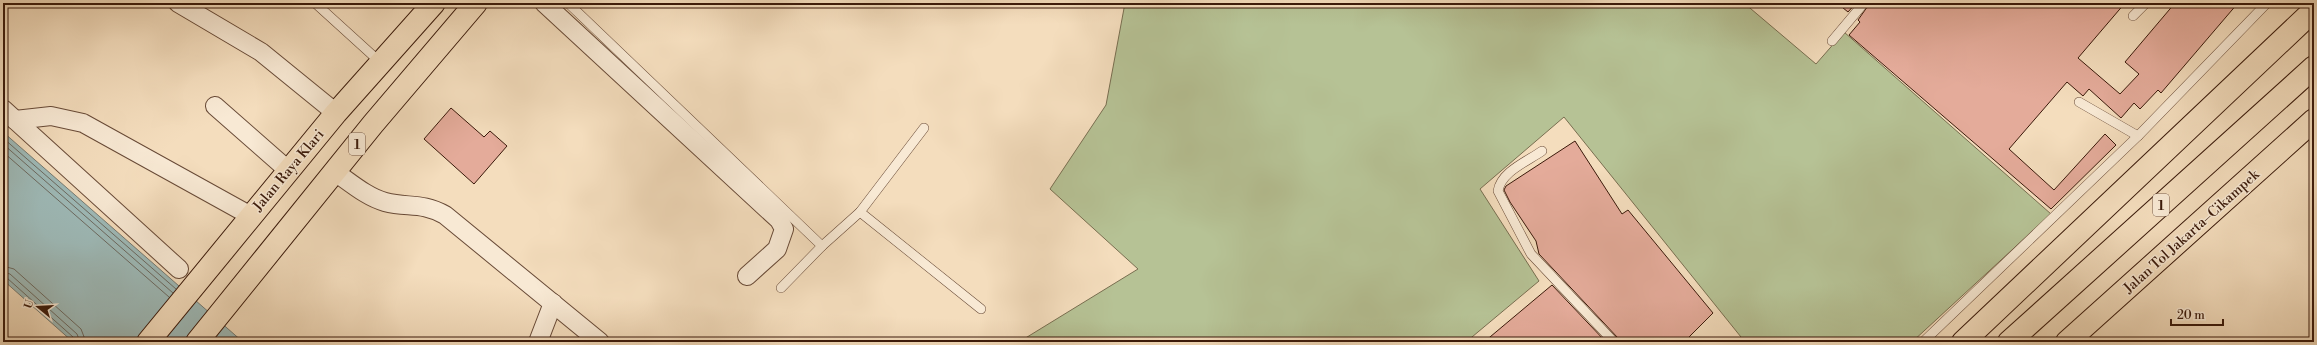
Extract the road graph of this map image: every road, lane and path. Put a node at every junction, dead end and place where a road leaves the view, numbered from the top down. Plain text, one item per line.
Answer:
1 (178, 3) edge
2 (314, 3) edge
3 (434, 3) edge
4 (476, 3) edge
5 (544, 3) edge
6 (568, 3) edge
7 (1864, 3) edge
8 (2146, 3) edge
9 (2267, 3) edge
10 (2314, 10) edge
11 (2133, 16) dead end
12 (1832, 40) dead end
13 (380, 62) junction
14 (2314, 67) edge
15 (2079, 102) dead end
16 (215, 106) dead end
17 (336, 113) junction
18 (9, 115) edge
19 (2314, 120) edge
20 (924, 128) dead end
21 (2138, 136) junction
22 (1542, 151) dead end
23 (289, 171) junction
24 (335, 172) junction
25 (860, 212) junction
26 (251, 216) junction
27 (822, 246) junction
28 (179, 269) dead end
29 (747, 276) dead end
30 (781, 288) dead end
31 (554, 302) junction
32 (981, 309) dead end
33 (148, 342) edge
34 (197, 342) edge
35 (538, 342) edge
36 (600, 342) edge
37 (1614, 342) edge
38 (1923, 342) edge
39 (1963, 342) edge
40 (2009, 342) edge
41 (2067, 342) edge

1 - 17 street
2 - 13 lane
3 - 13 highway, Jalan Raya Klari
4 - 24 highway, 1
5 - 29 street
6 - 27 lane
7 - 12 lane
8 - 11 lane
9 - 21 lane
10 - 39 highway
13 - 17 highway, Jalan Raya Klari
14 - 40 highway, 1
15 - 21 lane
16 - 23 street
17 - 23 highway, Jalan Raya Klari
18 - 26 street
18 - 28 street
19 - 41 highway, Jalan Tol Jakarta–Cikampek
20 - 25 lane
21 - 38 lane
22 - 37 lane
23 - 26 highway, Jalan Raya Klari
24 - 31 street
24 - 34 highway, 1
25 - 27 lane
25 - 32 lane
26 - 33 highway, Jalan Raya Klari
27 - 30 lane
31 - 35 street
31 - 36 street

